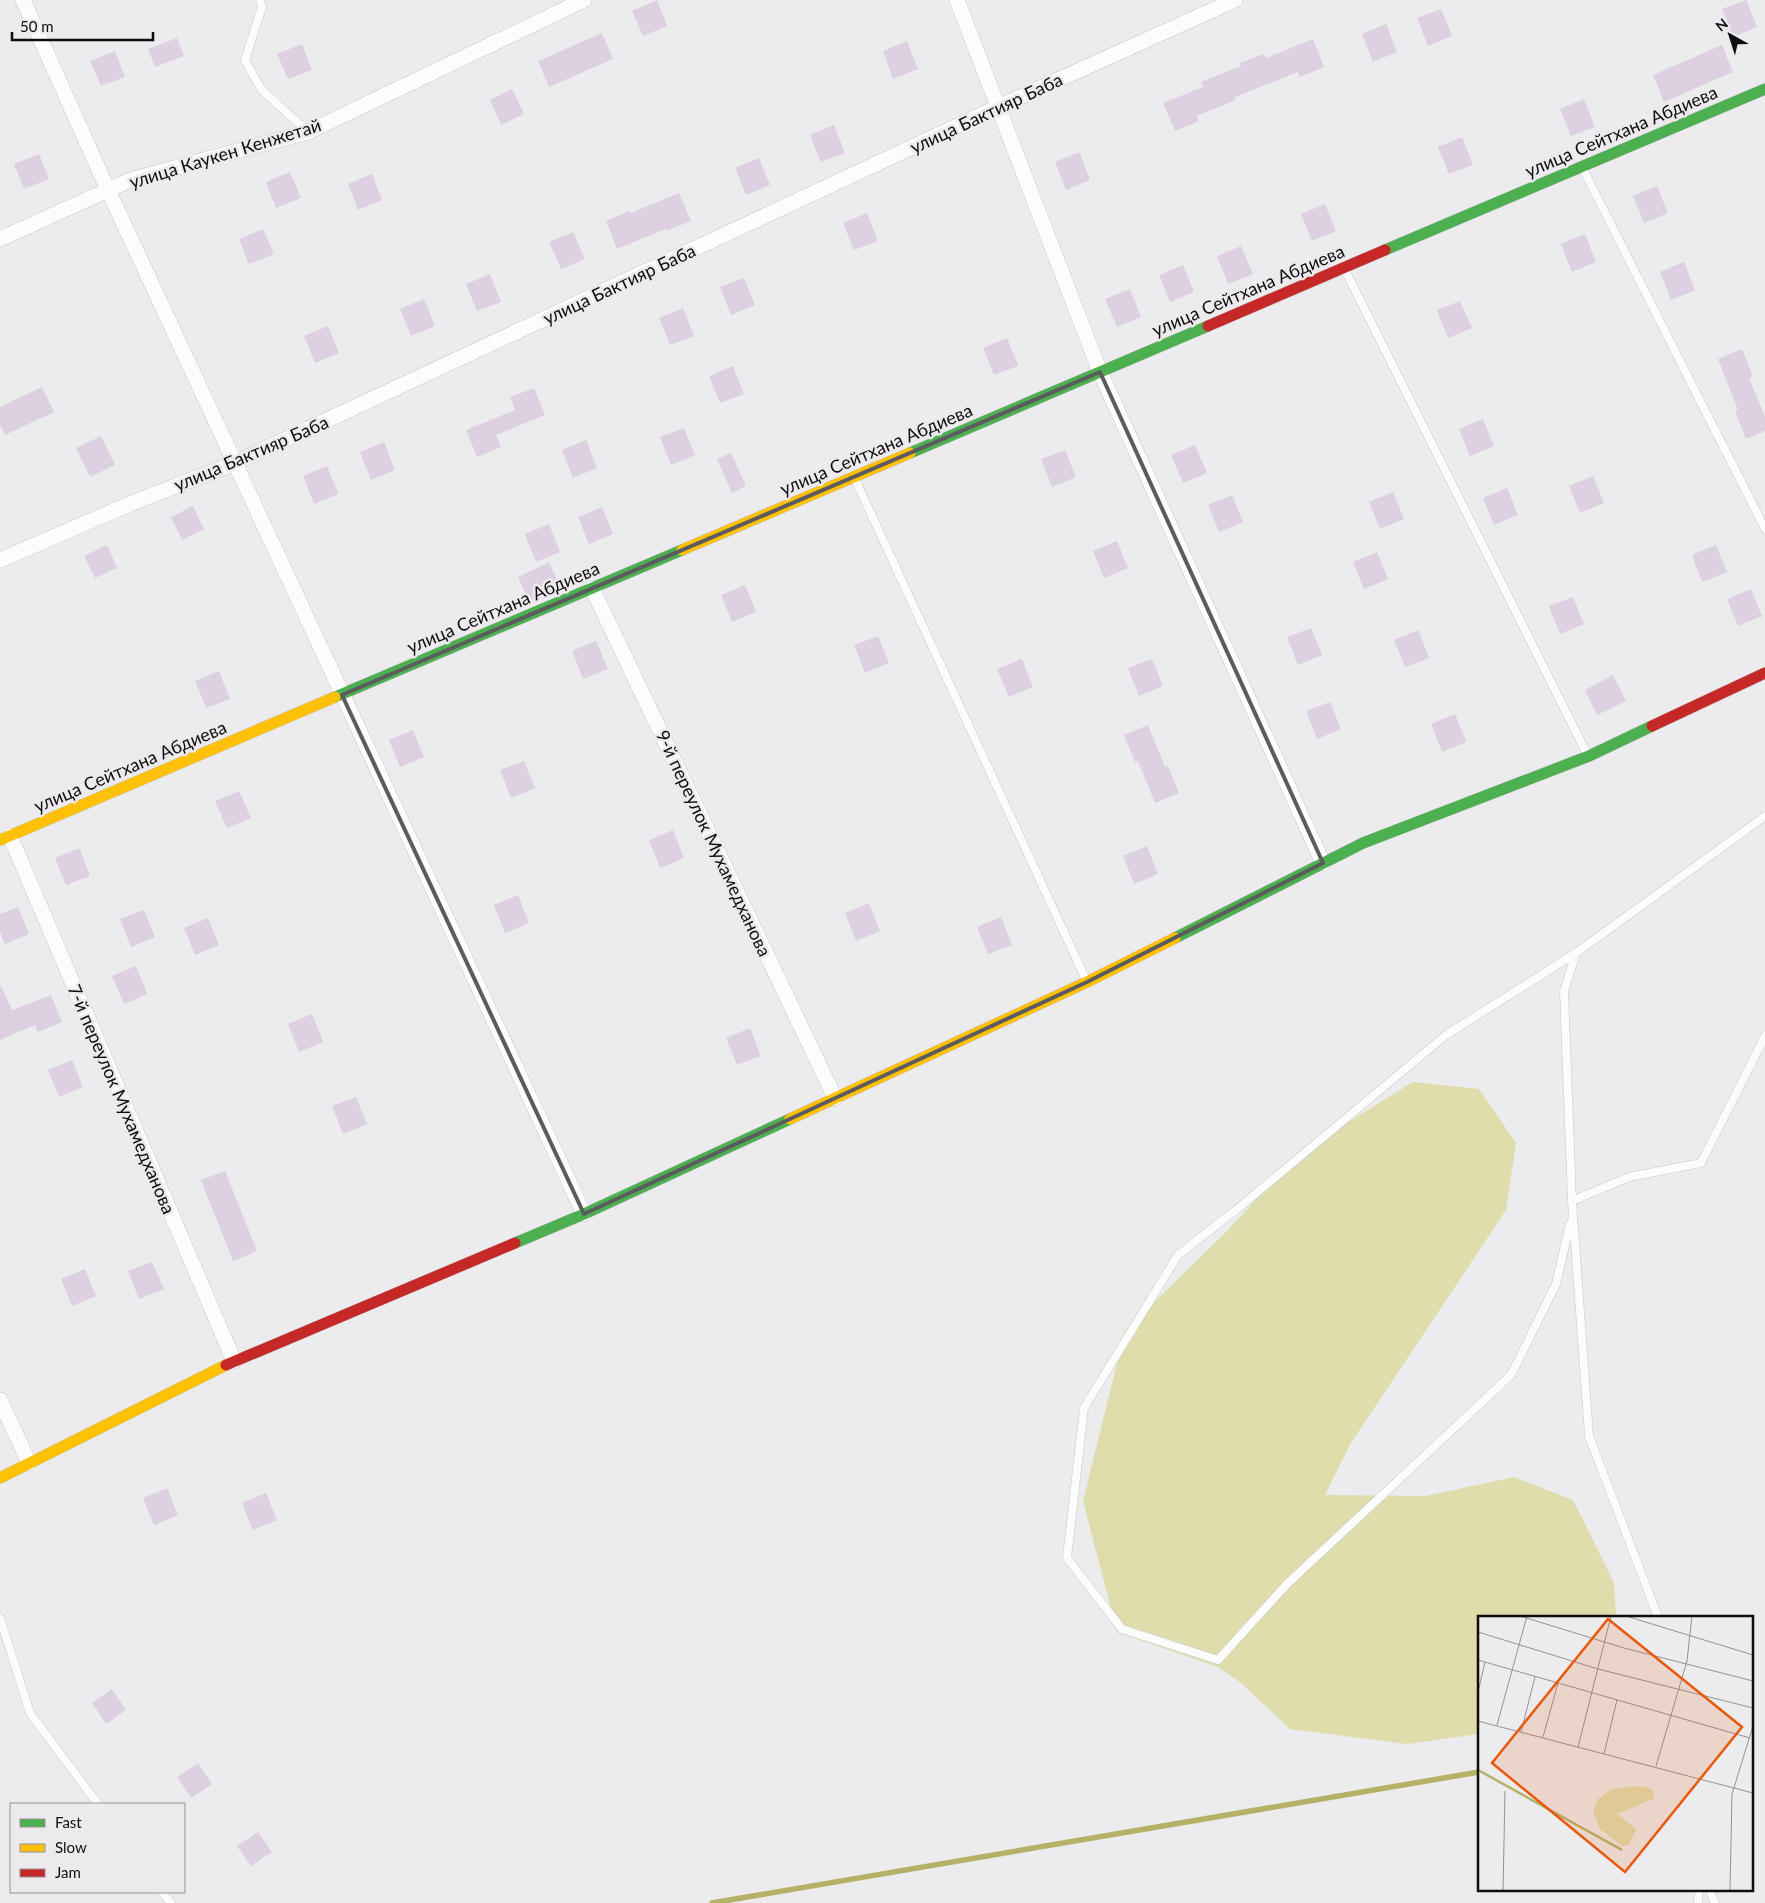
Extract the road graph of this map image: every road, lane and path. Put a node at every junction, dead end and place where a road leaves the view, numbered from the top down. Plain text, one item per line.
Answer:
1 (23, 0) edge
2 (260, 0) edge
3 (584, 0) edge
4 (957, 0) edge
5 (1235, 0) edge
6 (1765, 89) edge
7 (998, 107) junction
8 (308, 132) junction
9 (1582, 167) junction
10 (108, 190) junction
11 (0, 238) edge
12 (1344, 268) junction
13 (1100, 372) junction
14 (235, 463) junction
15 (854, 477) junction
16 (1765, 529) edge
17 (0, 560) edge
18 (592, 588) junction
19 (1765, 673) edge
20 (342, 695) junction
21 (1588, 756) junction
22 (1765, 816) edge
23 (5, 838) edge
24 (1323, 863) junction
25 (1576, 953) junction
26 (1087, 982) junction
27 (1765, 1036) edge
28 (835, 1098) junction
29 (1572, 1201) junction
30 (584, 1214) junction
31 (1573, 1220) junction
32 (234, 1361) junction
33 (0, 1400) edge
34 (30, 1463) junction
35 (0, 1478) edge
36 (1658, 1616) edge
37 (0, 1618) edge
38 (97, 1803) edge
39 (1699, 1890) edge
40 (1709, 1890) edge
41 (163, 1893) edge
42 (171, 1903) edge
43 (1698, 1903) edge
44 (1714, 1903) edge

1 - 10 street
2 - 8 lane
3 - 8 street, улица Каукен Кенжетай
4 - 7 street
5 - 7 street, улица Бактияр Баба
6 - 9 street, улица Сейтхана Абдиева
7 - 13 street
7 - 14 street, улица Бактияр Баба
8 - 10 street, улица Каукен Кенжетай
9 - 12 street, улица Сейтхана Абдиева
9 - 16 lane
10 - 11 street, улица Каукен Кенжетай
10 - 14 street
12 - 13 street, улица Сейтхана Абдиева
12 - 21 lane
13 - 15 street, улица Сейтхана Абдиева
13 - 24 street
14 - 17 street, улица Бактияр Баба
14 - 20 street
15 - 18 street, улица Сейтхана Абдиева
15 - 26 lane
18 - 20 street, улица Сейтхана Абдиева
18 - 28 street, 9-й переулок Мухамедханова
19 - 21 street
20 - 23 street, улица Сейтхана Абдиева
20 - 30 street
21 - 24 street
22 - 25 lane
23 - 32 street, 7-й переулок Мухамедханова
24 - 26 street
25 - 29 lane
25 - 31 lane
26 - 28 street
27 - 29 lane
28 - 30 street
29 - 31 lane
30 - 32 street
31 - 36 lane
32 - 34 street
33 - 34 street
34 - 35 street
37 - 38 lane
39 - 43 lane
40 - 44 lane
41 - 42 lane

